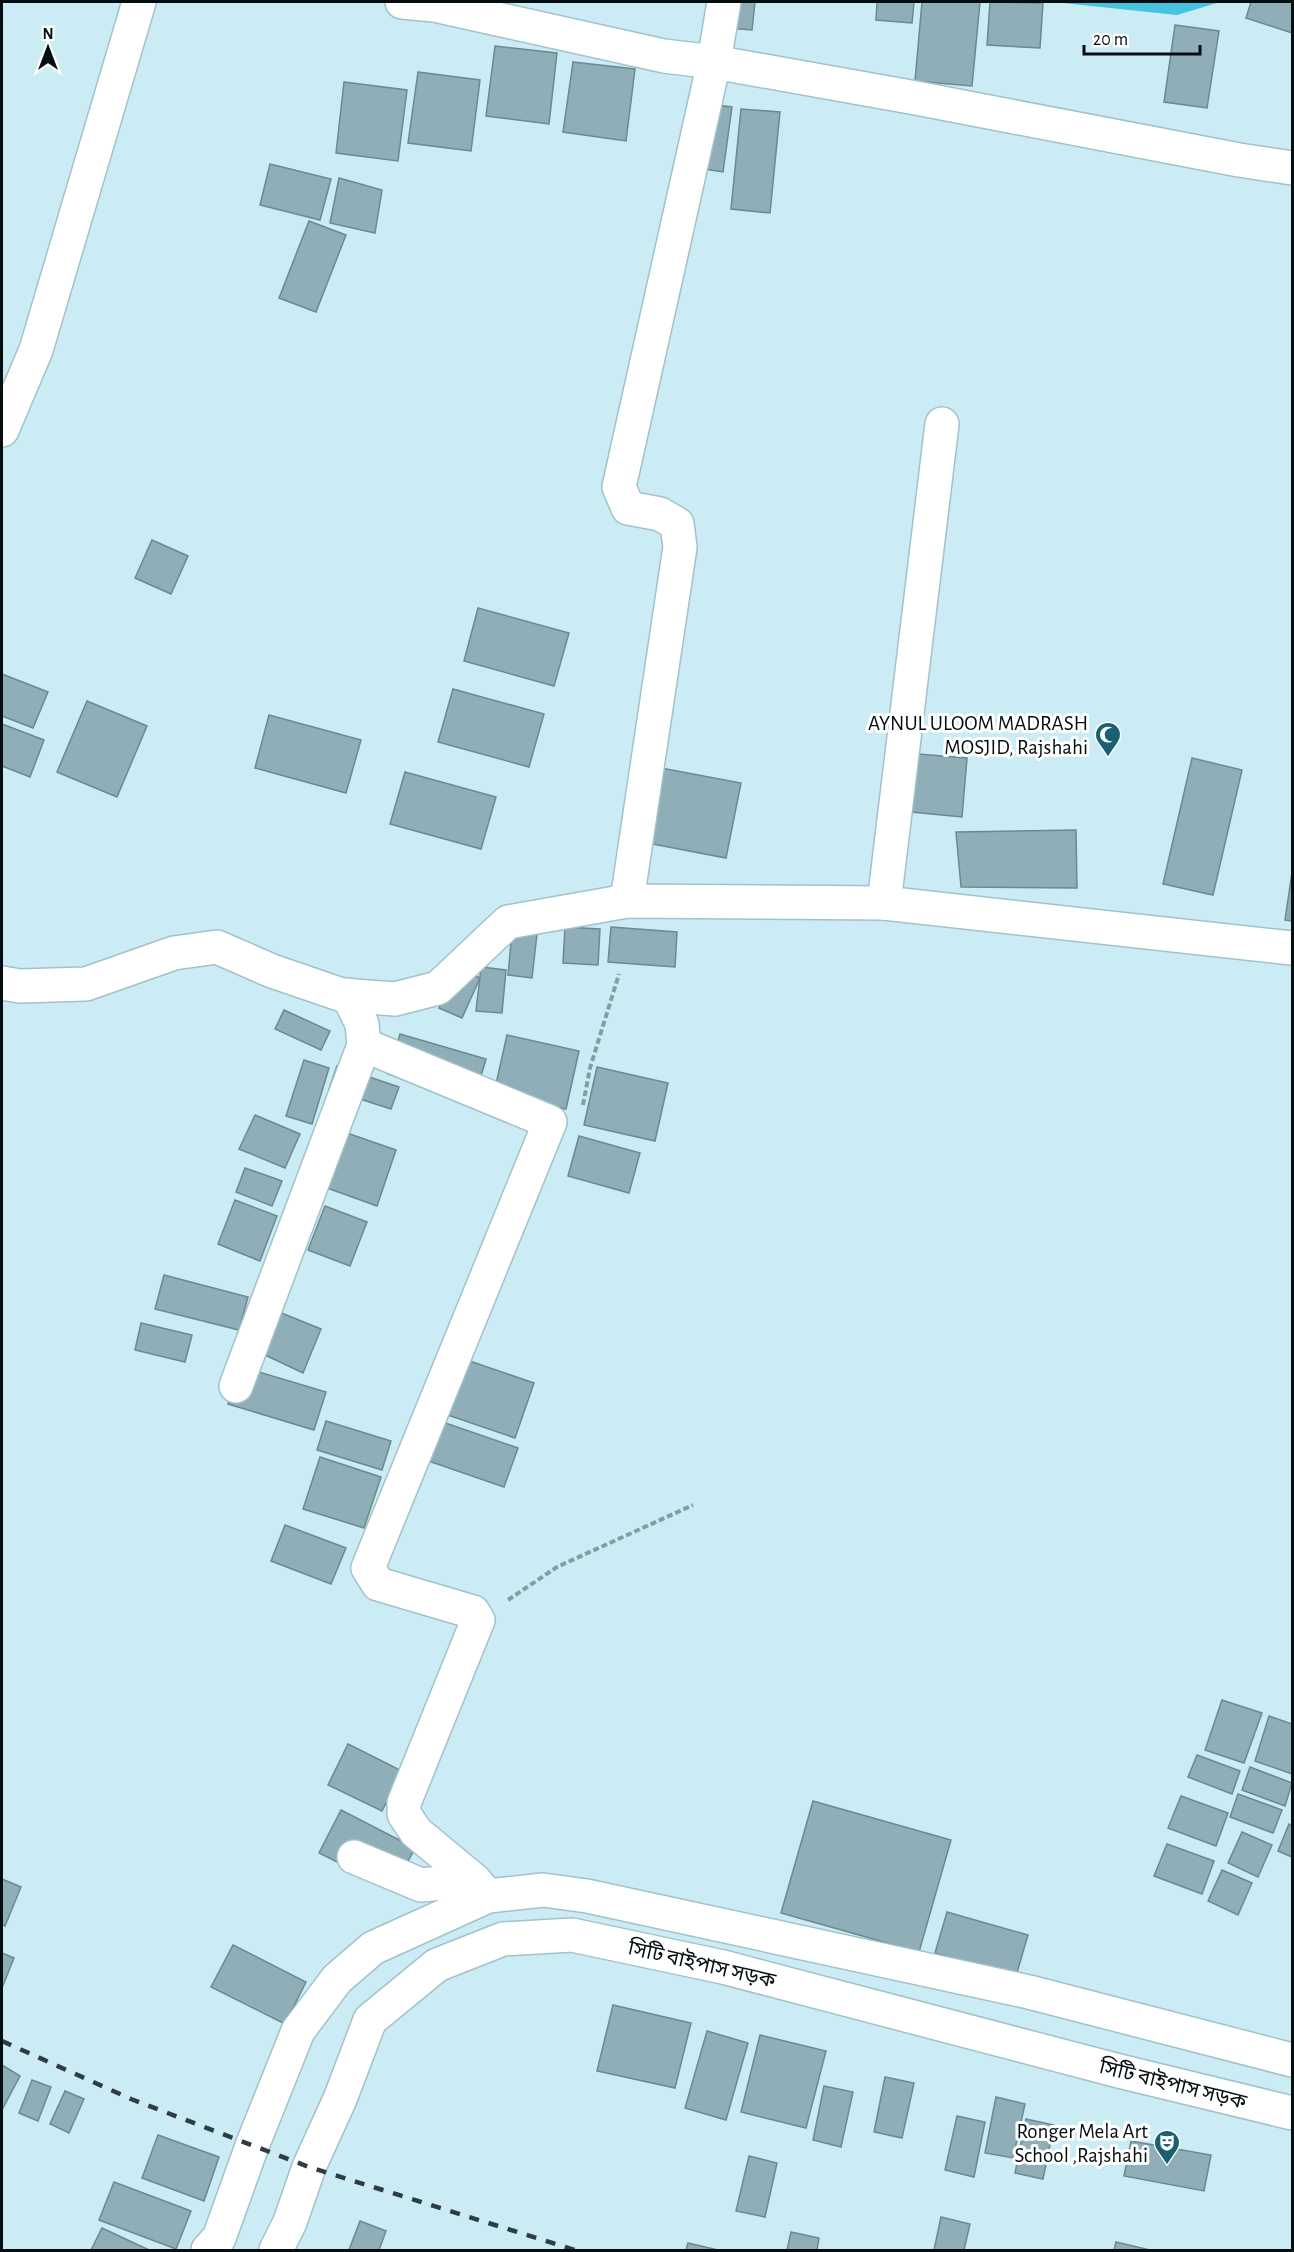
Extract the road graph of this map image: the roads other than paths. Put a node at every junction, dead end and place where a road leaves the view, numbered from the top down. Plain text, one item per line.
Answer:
1 (139, 2) edge
2 (724, 2) edge
3 (424, 3) edge
4 (714, 62) junction
5 (1293, 168) edge
6 (942, 424) dead end
7 (2, 429) edge
8 (627, 901) junction
9 (884, 903) junction
10 (1293, 948) edge
11 (2, 983) edge
12 (348, 995) junction
13 (364, 1045) junction
14 (236, 1386) dead end
15 (354, 1857) dead end
16 (481, 1888) junction
17 (1293, 2060) edge
18 (1293, 2113) edge
19 (208, 2250) edge
20 (276, 2250) edge

1 - 7 street
2 - 4 street
3 - 4 street
4 - 5 street
4 - 8 street
6 - 9 street
8 - 9 street
8 - 12 street
9 - 10 street
11 - 12 street
12 - 13 street
13 - 14 street
13 - 16 street
15 - 16 street
16 - 17 street
16 - 19 street
18 - 20 street, সিটি বাইপাস সড়ক

